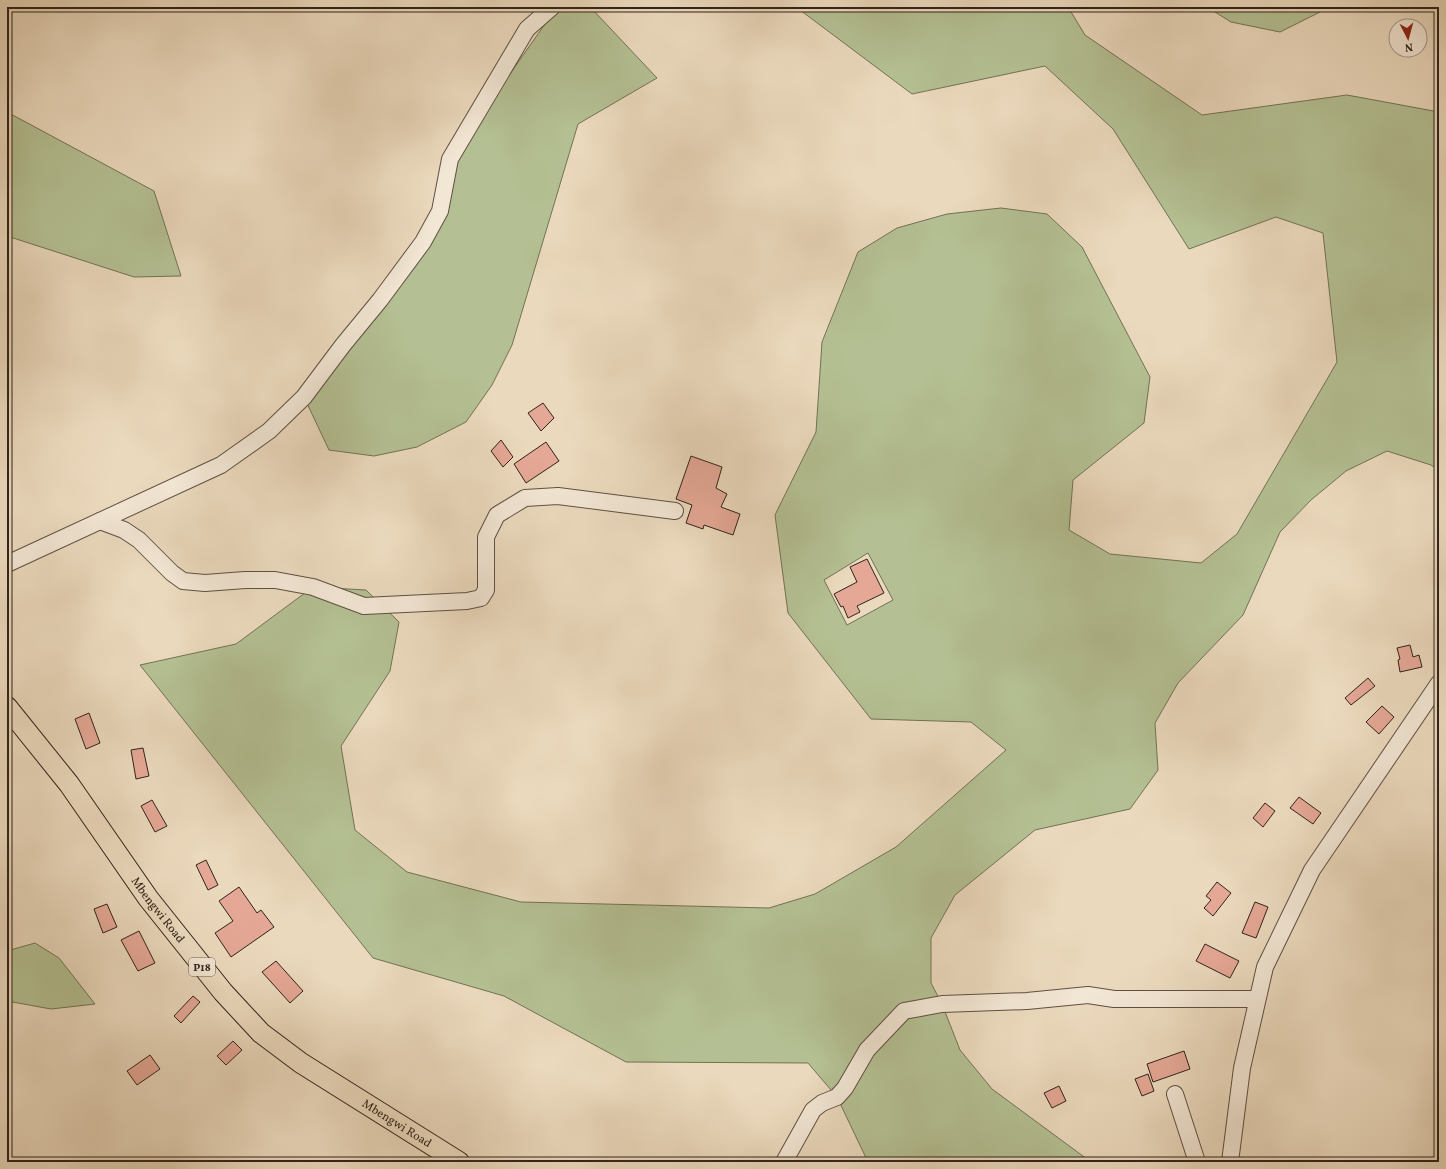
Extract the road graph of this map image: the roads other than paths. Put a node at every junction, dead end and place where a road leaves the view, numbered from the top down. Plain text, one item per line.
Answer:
1 (552, 7) edge
2 (675, 511) dead end
3 (100, 520) junction
4 (7, 564) edge
5 (1439, 683) edge
6 (7, 707) edge
7 (1257, 999) junction
8 (1175, 1094) dead end
9 (459, 1162) edge
10 (784, 1162) edge
11 (1197, 1162) edge
12 (1230, 1162) edge

1 - 3 street
2 - 3 street
3 - 4 street
5 - 7 street
6 - 9 main road, Mbengwi Road / P18
7 - 10 street
7 - 12 street
8 - 11 street

